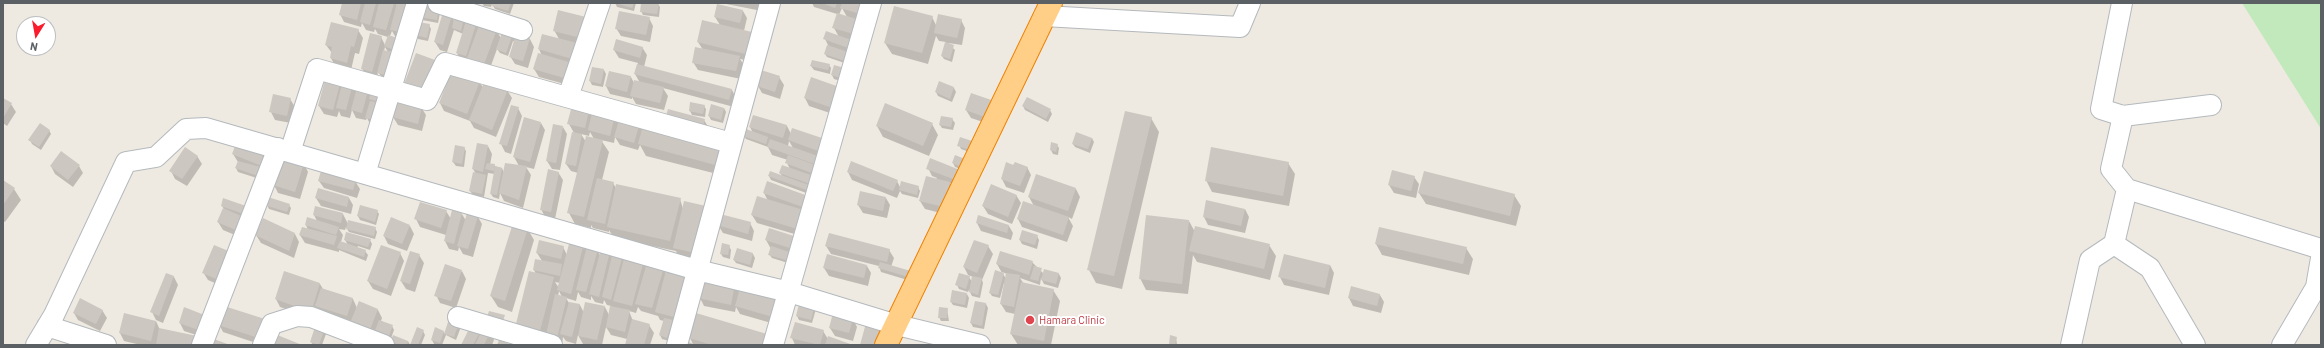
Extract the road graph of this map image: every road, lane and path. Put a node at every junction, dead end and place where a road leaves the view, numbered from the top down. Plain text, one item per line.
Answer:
1 (417, 3) edge
2 (438, 3) edge
3 (770, 3) edge
4 (871, 3) edge
5 (1250, 3) edge
6 (2122, 3) edge
7 (595, 4) edge
8 (1048, 10) edge
9 (522, 30) dead end
10 (391, 90) junction
11 (568, 97) junction
12 (2211, 105) dead end
13 (2123, 116) junction
14 (731, 143) junction
15 (284, 150) junction
16 (365, 174) junction
17 (2127, 189) junction
18 (2114, 244) junction
19 (2321, 249) edge
20 (2321, 258) edge
21 (697, 270) junction
22 (2318, 287) edge
23 (789, 292) junction
24 (458, 317) dead end
25 (897, 325) junction
26 (47, 326) junction
27 (36, 345) edge
28 (106, 345) edge
29 (202, 345) edge
30 (263, 345) edge
31 (384, 345) edge
32 (552, 345) edge
33 (677, 345) edge
34 (773, 345) edge
35 (886, 345) edge
36 (980, 345) edge
37 (2071, 345) edge
38 (2195, 345) edge
39 (2282, 345) edge

1 - 10 street
2 - 9 street
3 - 14 street
4 - 23 street
5 - 8 street
6 - 13 street
7 - 11 street
8 - 25 highway
10 - 11 street
10 - 15 street
10 - 16 street
11 - 14 street
12 - 13 street
13 - 17 street
14 - 21 street
15 - 16 street
15 - 26 street
15 - 29 street
16 - 21 street
17 - 18 street
17 - 19 street
18 - 37 street
18 - 38 street
20 - 22 street
21 - 23 street
21 - 33 street
22 - 39 street
23 - 25 street
23 - 34 street
24 - 32 street
25 - 35 highway
25 - 36 street
26 - 27 street
26 - 28 street
30 - 31 street

